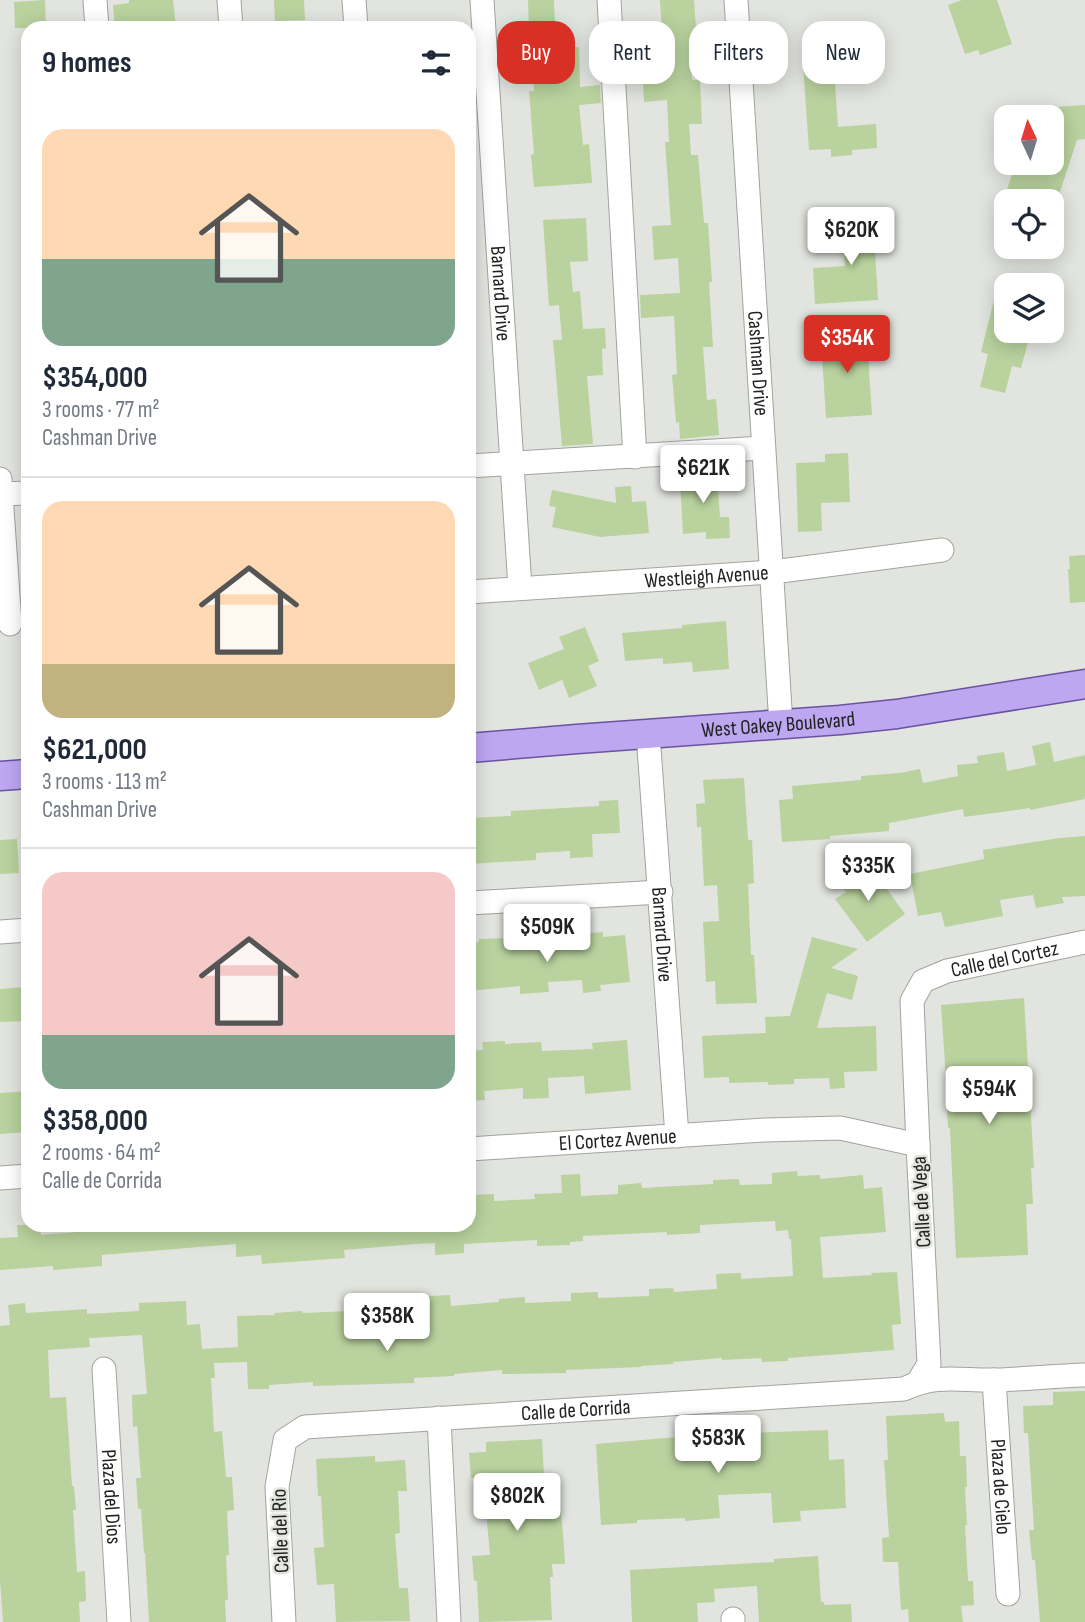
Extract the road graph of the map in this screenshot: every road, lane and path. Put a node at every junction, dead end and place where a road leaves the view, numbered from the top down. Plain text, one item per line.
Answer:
1 (95, 0) edge
2 (229, 0) edge
3 (354, 0) edge
4 (482, 0) edge
5 (609, 0) edge
6 (736, 0) edge
7 (96, 21) edge
8 (230, 21) edge
9 (356, 21) edge
10 (763, 448) junction
11 (635, 457) junction
12 (512, 465) junction
13 (476, 466) edge
14 (0, 489) edge
15 (21, 491) edge
16 (942, 550) dead end
17 (773, 572) junction
18 (520, 588) junction
19 (476, 591) edge
20 (13, 623) edge
21 (1085, 684) edge
22 (781, 725) junction
23 (648, 734) junction
24 (476, 747) edge
25 (21, 774) edge
26 (0, 776) edge
27 (661, 891) junction
28 (476, 903) edge
29 (21, 930) edge
30 (0, 932) edge
31 (1085, 942) edge
32 (923, 981) joint
33 (677, 1136) junction
34 (918, 1145) junction
35 (476, 1149) edge
36 (21, 1176) edge
37 (0, 1178) edge
38 (104, 1369) dead end
39 (1085, 1375) edge
40 (994, 1380) junction
41 (918, 1382) junction
42 (439, 1418) junction
43 (285, 1440) joint
44 (1008, 1594) dead end
45 (119, 1622) edge
46 (284, 1622) edge
47 (449, 1622) edge

1 - 7 street
2 - 8 street
3 - 9 street
4 - 12 street, Barnard Drive
5 - 11 street
6 - 10 street, Cashman Drive
10 - 11 street
10 - 17 street, Cashman Drive
11 - 12 street
12 - 13 street
12 - 18 street, Barnard Drive
14 - 15 street
14 - 20 street
16 - 17 street, Westleigh Avenue
17 - 18 street, Westleigh Avenue
17 - 22 street, Cashman Drive
18 - 19 street, Westleigh Avenue
21 - 22 main road, West Oakey Boulevard
22 - 23 main road, West Oakey Boulevard
23 - 24 main road, West Oakey Boulevard
23 - 27 street, Barnard Drive
25 - 26 main road
27 - 28 street
27 - 33 street, Barnard Drive
29 - 30 street
31 - 32 street, Calle del Cortez
32 - 34 street, Calle de Vega
33 - 34 street, El Cortez Avenue
33 - 35 street, El Cortez Avenue
34 - 41 street, Calle de Vega
36 - 37 street
38 - 45 street, Plaza del Dios
39 - 40 street, Calle de Corrida
40 - 41 street, Calle de Corrida
40 - 44 street, Plaza de Cielo
41 - 42 street, Calle de Corrida
42 - 43 street, Calle de Corrida
42 - 47 street
43 - 46 street, Calle del Rio

